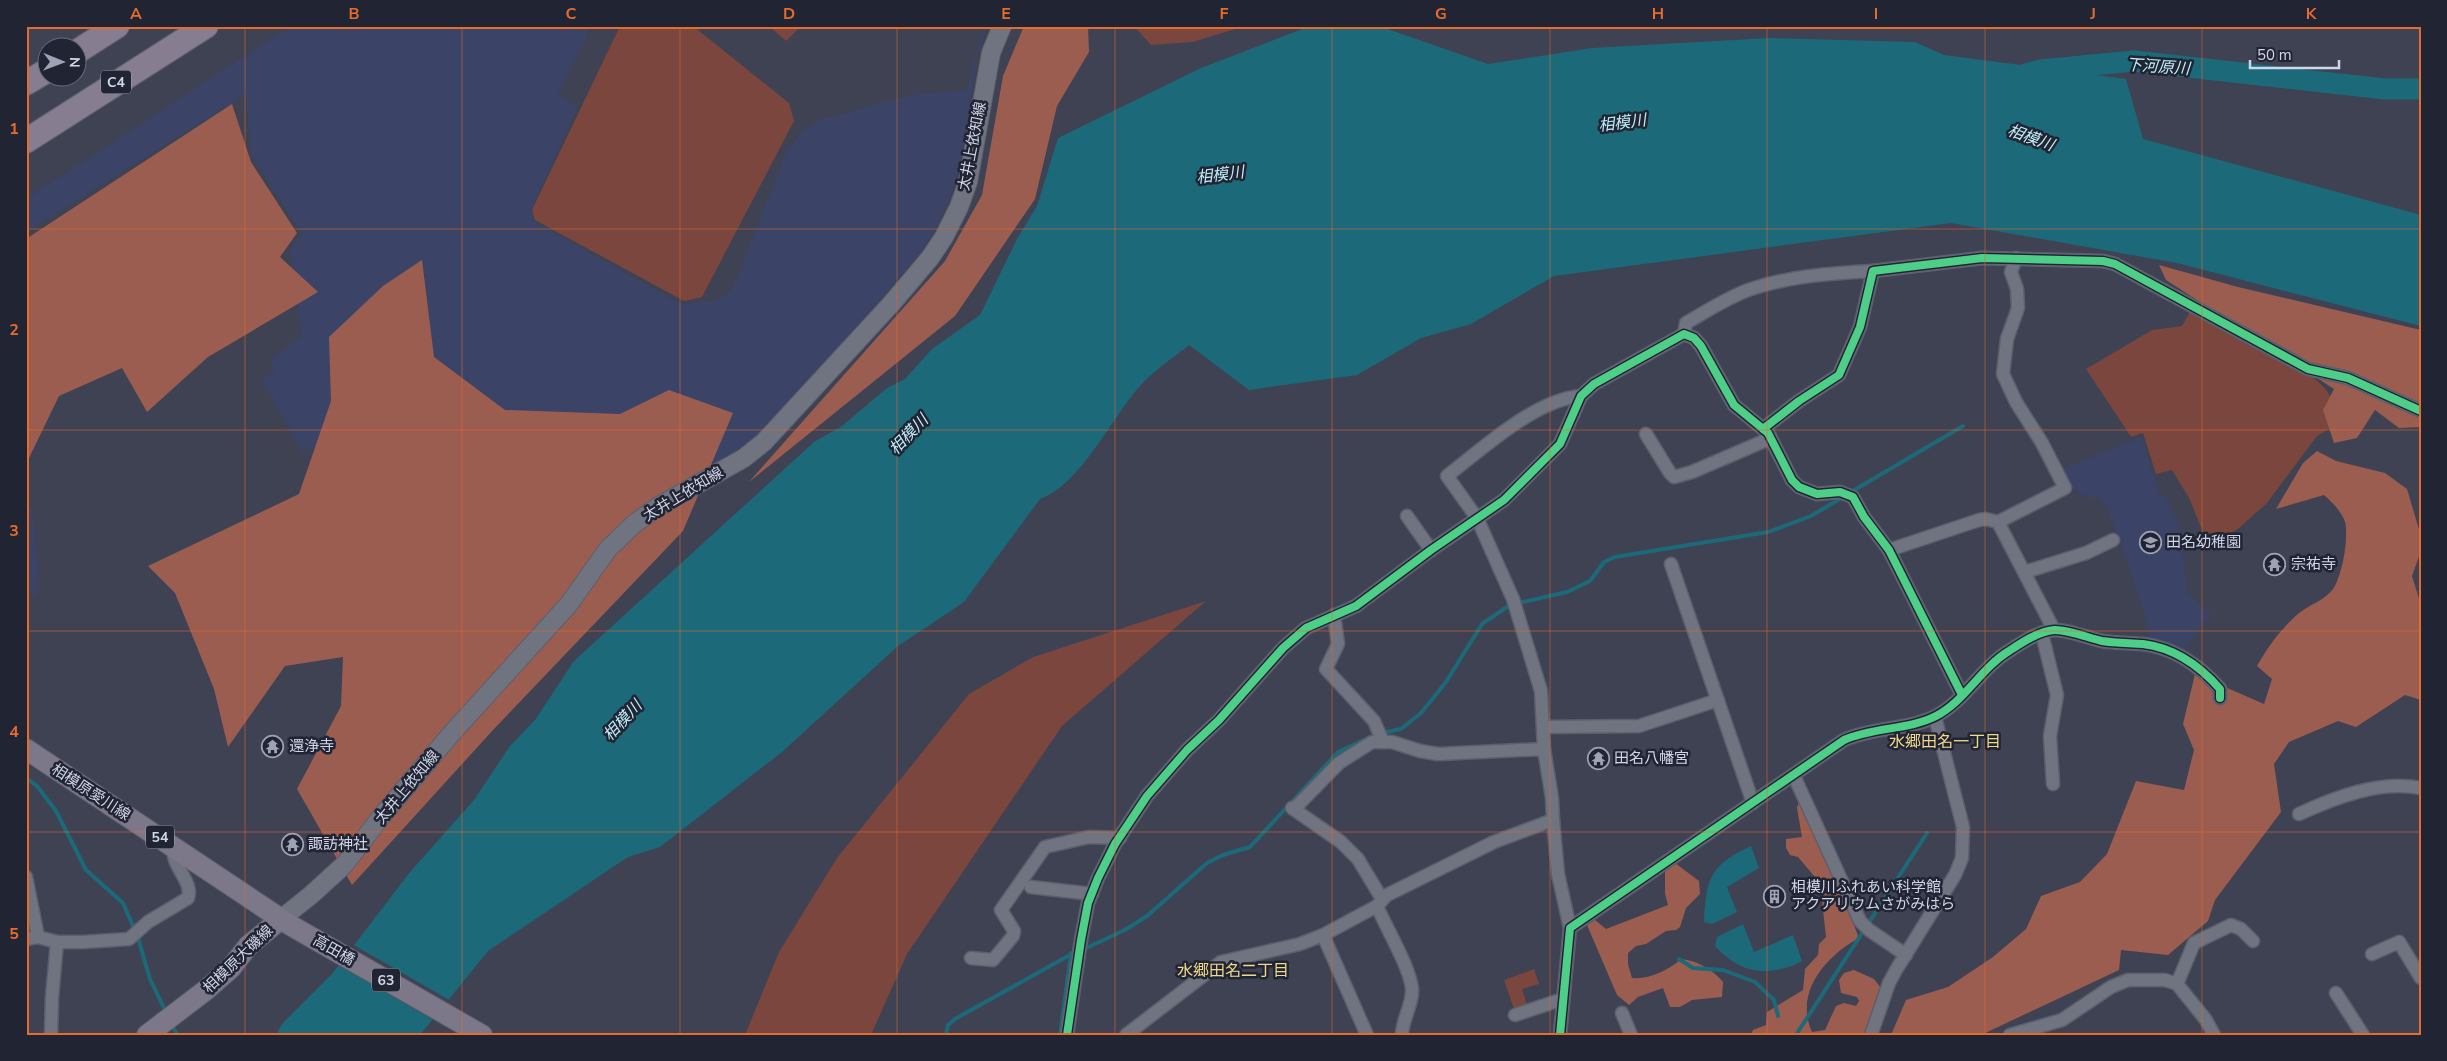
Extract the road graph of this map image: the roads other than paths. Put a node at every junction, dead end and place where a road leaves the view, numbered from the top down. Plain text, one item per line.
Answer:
1 (117, 26) edge
2 (206, 26) edge
3 (1002, 26) edge
4 (88, 45) edge
5 (38, 76) edge
6 (26, 83) edge
7 (26, 141) edge
8 (2016, 258) junction
9 (1873, 270) junction
10 (1684, 334) junction
11 (1581, 396) junction
12 (2421, 411) edge
13 (1646, 434) dead end
14 (1767, 434) junction
15 (1407, 516) dead end
16 (1477, 518) junction
17 (1998, 522) junction
18 (2113, 540) dead end
19 (1431, 550) junction
20 (1889, 550) junction
21 (1671, 564) dead end
22 (2025, 572) junction
23 (1334, 615) junction
24 (2048, 632) junction
25 (1962, 695) junction
26 (2220, 698) dead end
27 (1718, 700) junction
28 (1935, 717) junction
29 (1544, 727) junction
30 (1381, 736) junction
31 (26, 749) edge
32 (1544, 749) junction
33 (1794, 776) junction
34 (2053, 784) dead end
35 (2421, 788) edge
36 (1752, 803) junction
37 (2299, 814) dead end
38 (1553, 820) junction
39 (1120, 838) junction
40 (174, 846) junction
41 (26, 877) edge
42 (1031, 888) dead end
43 (1092, 894) junction
44 (1380, 902) junction
45 (286, 922) junction
46 (1570, 928) junction
47 (1323, 935) junction
48 (32, 938) edge
49 (2253, 940) dead end
50 (57, 942) junction
51 (2372, 954) dead end
52 (1906, 955) junction
53 (971, 958) dead end
54 (2421, 978) edge
55 (2178, 984) junction
56 (2336, 993) dead end
57 (1562, 999) junction
58 (1622, 1013) dead end
59 (1515, 1014) dead end
60 (51, 1035) edge
61 (147, 1035) edge
62 (482, 1035) edge
63 (1067, 1035) edge
64 (1126, 1035) edge
65 (1367, 1035) edge
66 (1402, 1035) edge
67 (1560, 1035) edge
68 (1631, 1035) edge
69 (1871, 1035) edge
70 (2010, 1035) edge
71 (2214, 1035) edge
72 (2363, 1035) edge

1 - 4 highway
2 - 7 highway, C4
3 - 45 main road, 太井上依知線
5 - 6 highway
8 - 9 street
8 - 12 street
8 - 17 street
9 - 10 street
9 - 14 street
10 - 11 street
10 - 14 street
11 - 16 street
11 - 16 street
13 - 14 street
14 - 20 street
15 - 19 street
16 - 19 street
16 - 29 street
17 - 20 street
17 - 22 street
18 - 22 street
19 - 23 street
20 - 25 street
21 - 27 street
22 - 24 street
23 - 30 street
23 - 39 street
24 - 25 street
24 - 26 street
24 - 34 street
25 - 28 street
27 - 29 street
27 - 36 street
28 - 33 street
28 - 52 street
29 - 32 street
30 - 32 street
30 - 44 street
31 - 40 main road, 相模原愛川線 / 54
32 - 38 street
33 - 36 street
33 - 52 street
35 - 37 street
36 - 46 street
38 - 44 street
38 - 46 street
39 - 43 street
39 - 53 street
40 - 45 main road, 相模原愛川線 / 54
40 - 50 street
41 - 48 street
42 - 43 street
43 - 63 street
44 - 47 street
44 - 66 street
45 - 61 main road, 相模原大磯線
45 - 62 main road, 高田橋 / 63
46 - 57 street
47 - 64 street
47 - 65 street
48 - 50 street
49 - 55 street
50 - 60 street
51 - 54 street
52 - 69 street
55 - 70 street
55 - 71 street
56 - 72 street
57 - 59 street
57 - 67 street
58 - 68 street

